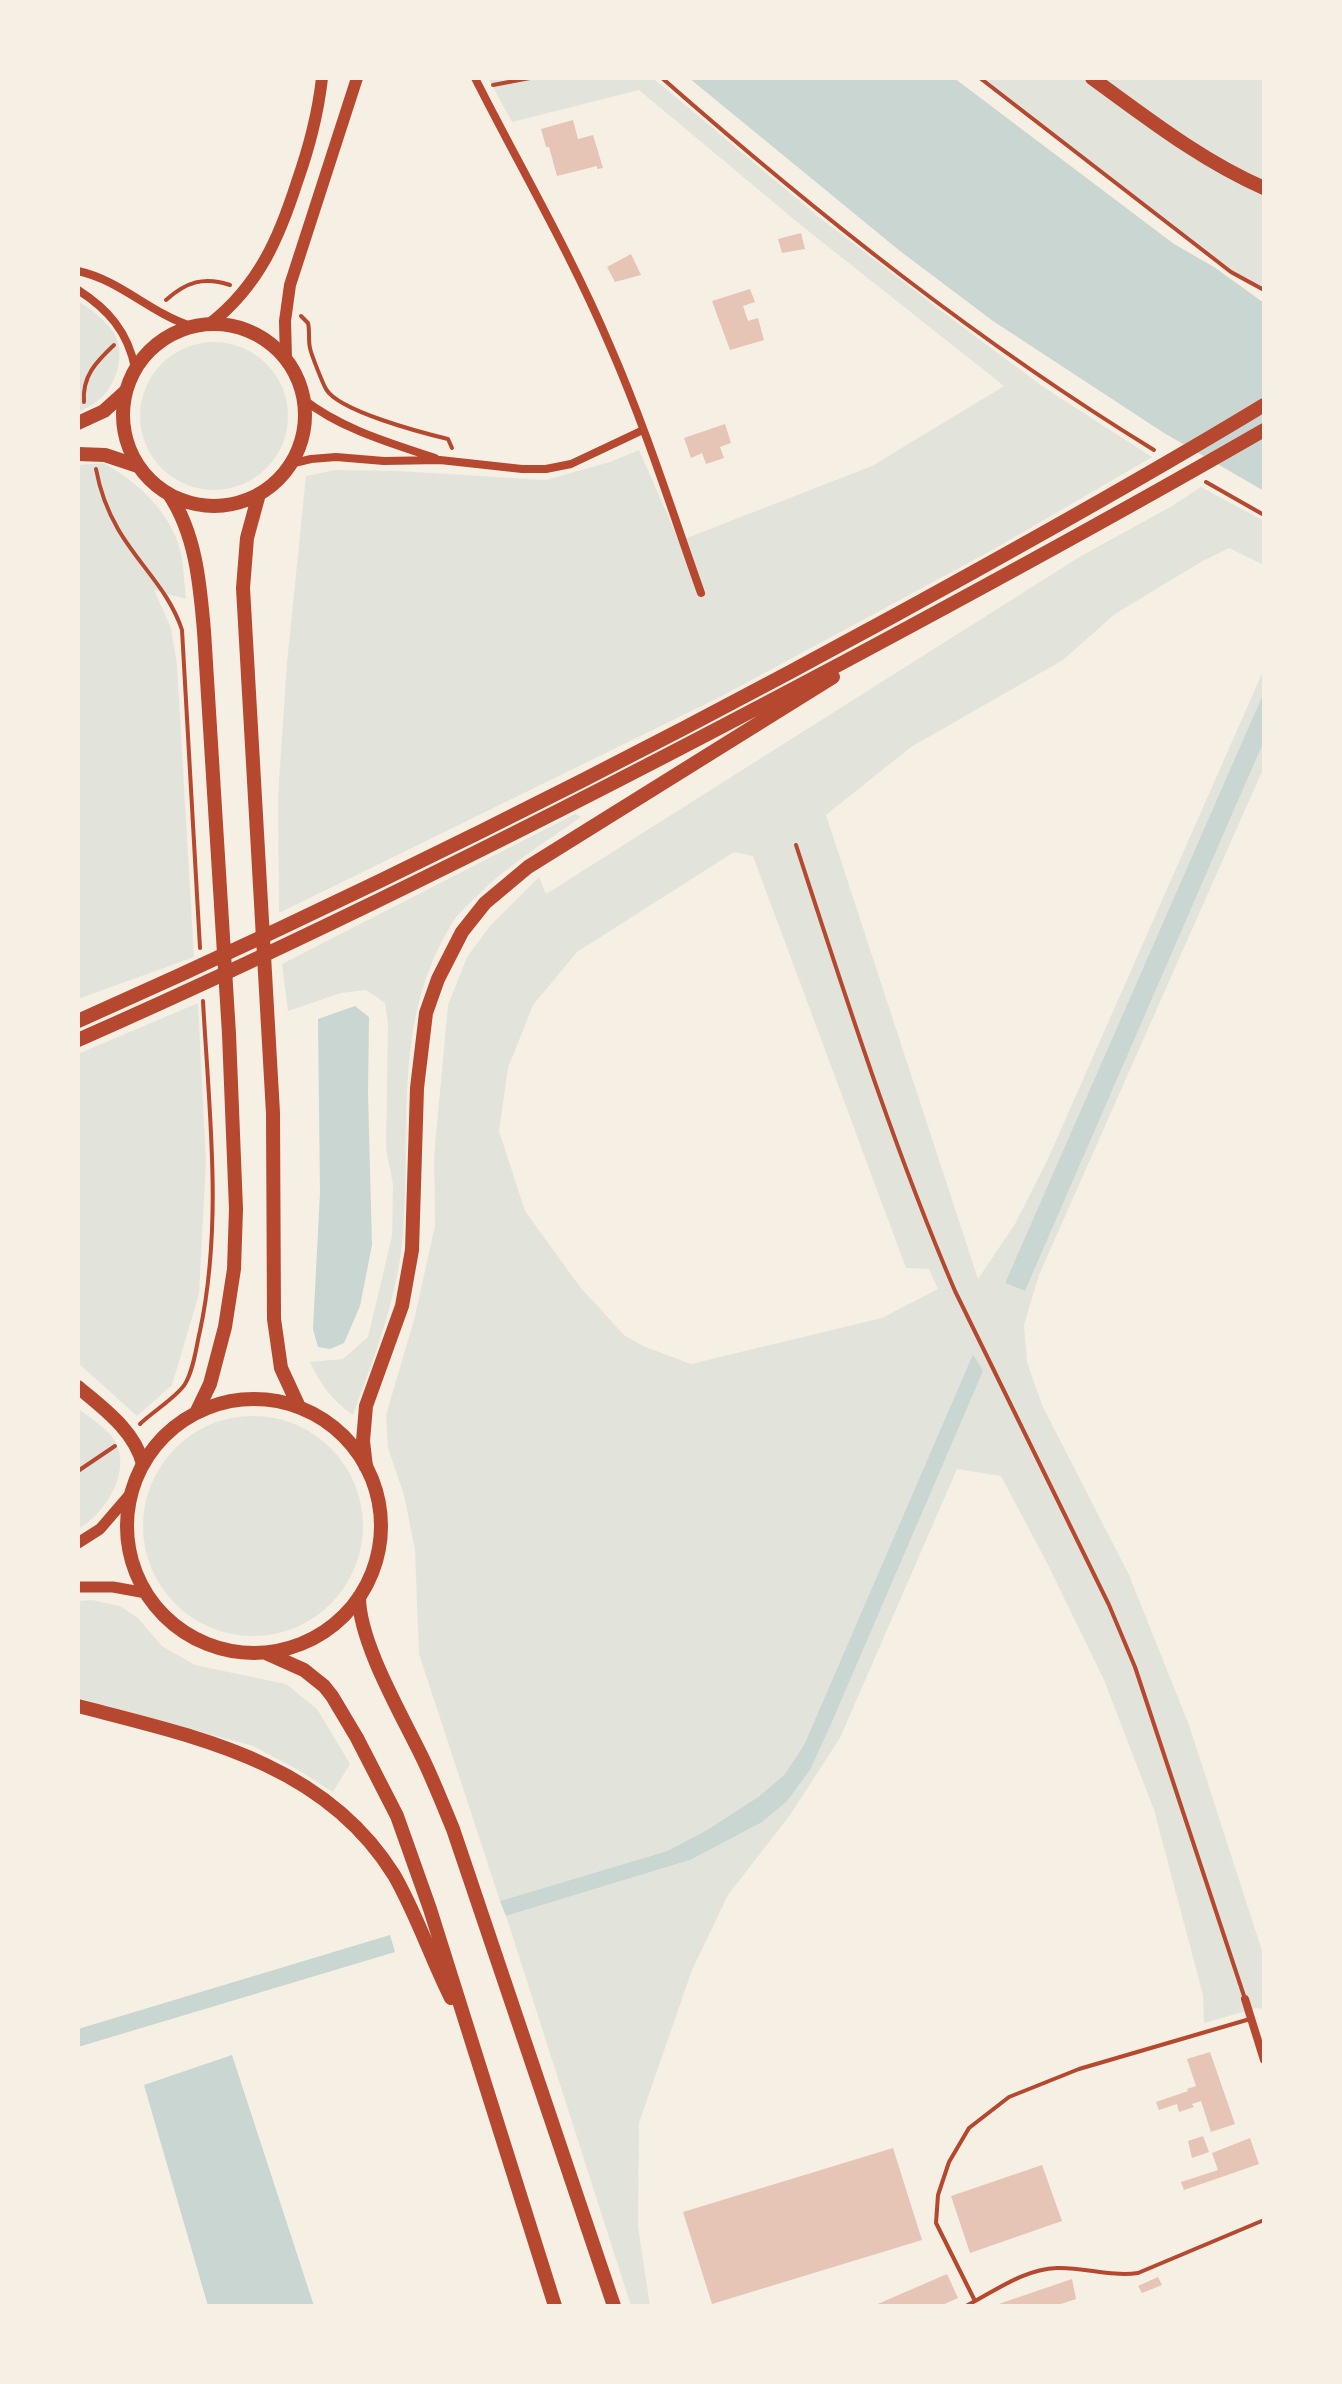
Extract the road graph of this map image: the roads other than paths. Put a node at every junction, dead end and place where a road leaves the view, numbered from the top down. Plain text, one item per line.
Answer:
1 (322, 78) edge
2 (357, 78) edge
3 (475, 78) edge
4 (1092, 78) edge
5 (1264, 188) edge
6 (78, 271) edge
7 (78, 290) edge
8 (211, 323) junction
9 (191, 326) junction
10 (286, 359) junction
11 (135, 368) junction
12 (125, 392) junction
13 (303, 399) junction
14 (1264, 405) edge
15 (78, 423) edge
16 (643, 430) junction
17 (1264, 430) edge
18 (78, 454) edge
19 (440, 460) junction
20 (290, 464) junction
21 (138, 466) junction
22 (169, 494) junction
23 (259, 494) junction
24 (701, 593) dead end
25 (889, 638) junction
26 (796, 845) dead end
27 (78, 1021) edge
28 (78, 1040) edge
29 (78, 1387) edge
30 (299, 1407) junction
31 (196, 1413) junction
32 (143, 1464) junction
33 (366, 1467) junction
34 (131, 1493) junction
35 (78, 1543) edge
36 (78, 1587) edge
37 (146, 1593) junction
38 (359, 1597) junction
39 (266, 1653) junction
40 (78, 1706) edge
41 (1245, 1999) joint
42 (1251, 2019) junction
43 (472, 2041) junction
44 (1264, 2060) edge
45 (1264, 2220) edge
46 (975, 2301) junction
47 (555, 2306) edge
48 (614, 2306) edge
49 (966, 2306) edge

1 - 8 main road
2 - 10 main road
3 - 16 street
4 - 5 main road
6 - 9 street
7 - 11 street
8 - 9 main road
8 - 10 main road
9 - 11 main road
10 - 13 main road
11 - 12 main road
12 - 15 main road
12 - 21 main road
13 - 19 street
13 - 20 main road
14 - 27 main road
16 - 19 street
16 - 24 street
17 - 25 main road
18 - 21 main road
19 - 20 street
20 - 23 main road
21 - 22 main road
22 - 23 main road
22 - 31 main road
23 - 30 main road
25 - 28 main road
25 - 33 main road
26 - 41 lane
29 - 32 main road
30 - 31 main road
30 - 33 main road
31 - 32 main road
32 - 34 main road
33 - 38 main road
34 - 35 street
34 - 37 main road
36 - 37 street
37 - 39 main road
38 - 39 main road
38 - 48 main road
39 - 43 main road
40 - 43 main road
41 - 42 street
42 - 44 street
42 - 46 lane
43 - 47 main road
45 - 46 lane
46 - 49 lane

